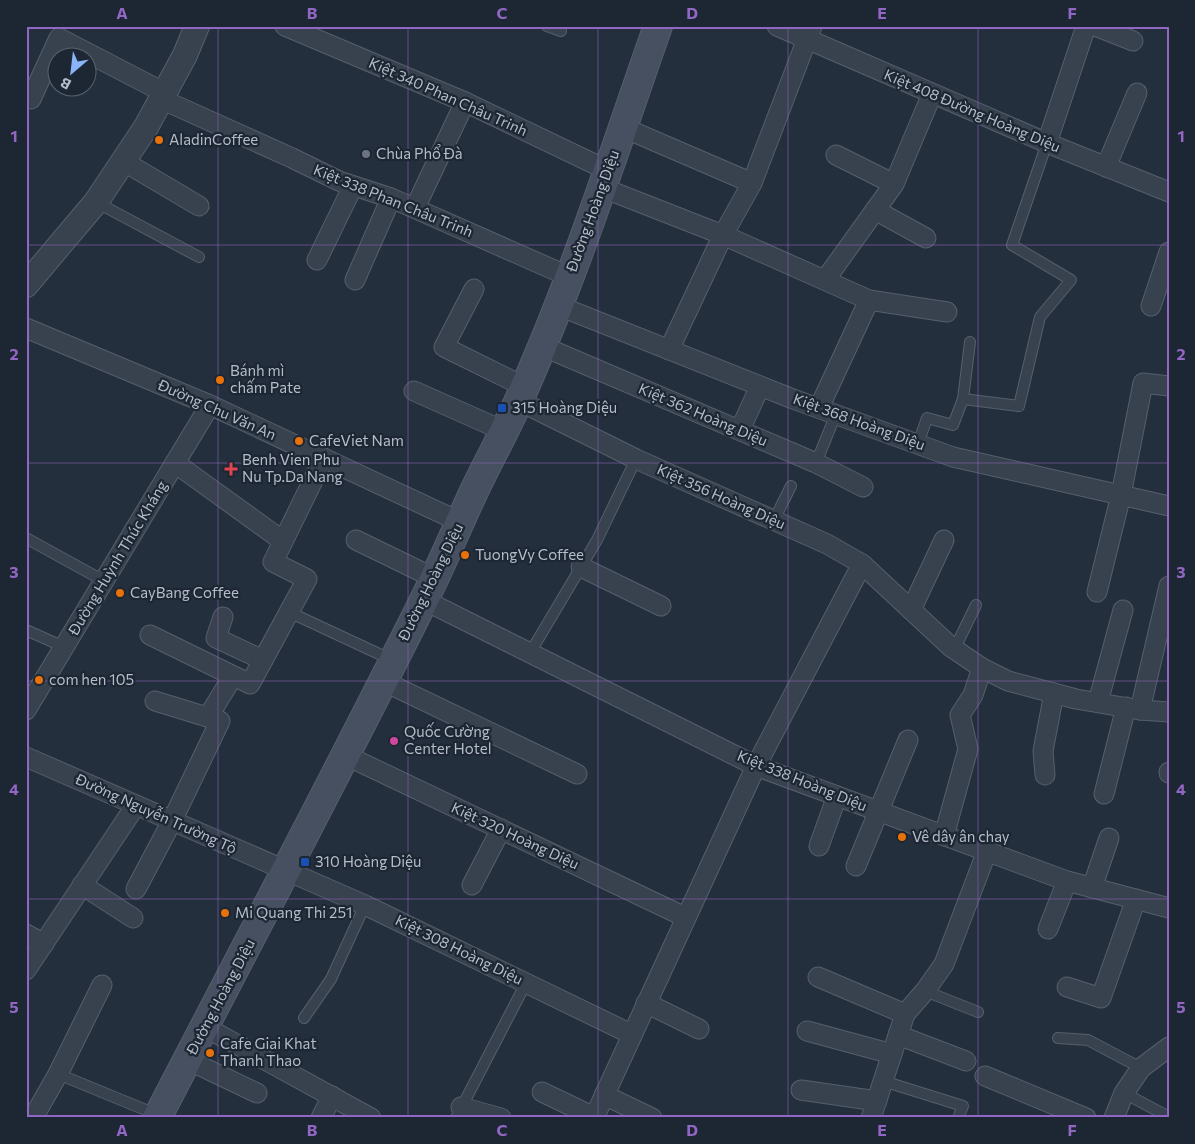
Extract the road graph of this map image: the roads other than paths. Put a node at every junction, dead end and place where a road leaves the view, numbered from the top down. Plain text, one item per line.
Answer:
1 (197, 26) edge
2 (285, 26) edge
3 (547, 26) edge
4 (658, 26) edge
5 (777, 26) edge
6 (1086, 26) edge
7 (1095, 26) edge
8 (560, 32) dead end
9 (809, 33) edge
10 (1133, 40) dead end
11 (1137, 93) dead end
12 (932, 94) junction
13 (163, 96) junction
14 (31, 98) dead end
15 (465, 102) junction
16 (622, 127) junction
17 (1046, 143) junction
18 (836, 155) dead end
19 (123, 161) junction
20 (1106, 167) junction
21 (606, 180) junction
22 (752, 183) junction
23 (894, 184) junction
24 (354, 186) junction
25 (1169, 192) edge
26 (391, 198) junction
27 (96, 202) junction
28 (199, 206) dead end
29 (415, 208) junction
30 (876, 210) junction
31 (723, 235) junction
32 (926, 238) dead end
33 (1169, 252) edge
34 (199, 256) dead end
35 (318, 260) dead end
36 (570, 277) junction
37 (355, 280) dead end
38 (825, 280) junction
39 (26, 285) edge
40 (474, 289) dead end
41 (869, 300) junction
42 (559, 306) junction
43 (1151, 306) dead end
44 (947, 312) dead end
45 (26, 328) edge
46 (970, 342) dead end
47 (542, 346) junction
48 (669, 350) junction
49 (760, 386) junction
50 (1169, 386) edge
51 (414, 391) dead end
52 (522, 394) junction
53 (963, 399) junction
54 (210, 405) junction
55 (828, 411) junction
56 (740, 430) junction
57 (504, 431) junction
58 (918, 444) junction
59 (324, 458) junction
60 (636, 459) junction
61 (176, 462) junction
62 (816, 463) junction
63 (791, 486) dead end
64 (863, 487) dead end
65 (1121, 495) junction
66 (1169, 506) edge
67 (774, 520) junction
68 (460, 522) junction
69 (26, 538) edge
70 (356, 540) dead end
71 (944, 540) dead end
72 (283, 541) junction
73 (862, 564) junction
74 (581, 567) junction
75 (104, 581) junction
76 (1169, 586) edge
77 (429, 589) junction
78 (1097, 592) dead end
79 (976, 605) dead end
80 (662, 606) dead end
81 (911, 610) junction
82 (1123, 610) dead end
83 (289, 612) junction
84 (223, 617) dead end
85 (26, 630) edge
86 (150, 634) dead end
87 (64, 647) junction
88 (954, 650) junction
89 (530, 653) junction
90 (263, 660) junction
91 (982, 668) junction
92 (388, 671) junction
93 (233, 676) junction
94 (1054, 693) junction
95 (155, 701) dead end
96 (1098, 702) junction
97 (1133, 708) junction
98 (26, 710) edge
99 (1169, 712) edge
100 (208, 717) junction
101 (908, 740) dead end
102 (344, 755) junction
103 (26, 757) edge
104 (756, 766) junction
105 (577, 774) dead end
106 (1045, 775) dead end
107 (1104, 794) dead end
108 (837, 796) junction
109 (136, 805) junction
110 (878, 811) junction
111 (172, 821) junction
112 (501, 829) junction
113 (944, 836) junction
114 (1109, 838) dead end
115 (819, 846) dead end
116 (987, 852) junction
117 (856, 866) dead end
118 (286, 871) junction
119 (1067, 881) junction
120 (82, 885) junction
121 (472, 885) dead end
122 (1092, 888) junction
123 (136, 889) dead end
124 (1136, 899) junction
125 (365, 904) junction
126 (1169, 908) edge
127 (686, 917) junction
128 (133, 918) dead end
129 (1048, 929) dead end
130 (26, 934) edge
131 (44, 944) junction
132 (26, 970) edge
133 (818, 976) dead end
134 (526, 983) junction
135 (102, 985) dead end
136 (1066, 987) dead end
137 (925, 990) junction
138 (646, 1003) junction
139 (978, 1012) dead end
140 (905, 1014) junction
141 (304, 1018) dead end
142 (205, 1027) junction
143 (699, 1029) dead end
144 (808, 1031) dead end
145 (631, 1034) junction
146 (898, 1035) junction
147 (1058, 1038) dead end
148 (1169, 1047) edge
149 (892, 1054) junction
150 (188, 1060) junction
151 (966, 1061) dead end
152 (1141, 1068) junction
153 (58, 1074) junction
154 (985, 1076) dead end
155 (883, 1081) junction
156 (801, 1090) dead end
157 (542, 1092) dead end
158 (257, 1093) dead end
159 (1124, 1093) junction
160 (604, 1095) junction
161 (332, 1096) junction
162 (874, 1109) edge
163 (458, 1112) edge
164 (160, 1117) edge
165 (594, 1117) edge
166 (1169, 1117) edge
167 (33, 1118) edge
168 (321, 1118) edge
169 (371, 1118) edge
170 (500, 1118) edge
171 (652, 1118) edge
172 (958, 1118) edge
173 (1086, 1118) edge
174 (1114, 1118) edge

1 - 13 street
2 - 15 street, Kiệt 340 Phan Châu Trinh
3 - 8 lane
4 - 16 main road, Đường Hoàng Diệu
5 - 9 street, Kiệt 408 Đường Hoàng Diệu
6 - 17 street
7 - 10 street
9 - 12 street, Kiệt 408 Đường Hoàng Diệu
9 - 22 street
11 - 20 street
12 - 17 street, Kiệt 408 Đường Hoàng Diệu
12 - 23 street
13 - 14 street, Kiệt 338 Phan Châu Trinh
13 - 19 street
13 - 24 street, Kiệt 338 Phan Châu Trinh
15 - 21 street, Kiệt 340 Phan Châu Trinh
15 - 29 street
16 - 21 main road, Đường Hoàng Diệu
16 - 22 street
17 - 20 street, Kiệt 408 Đường Hoàng Diệu
17 - 53 lane
18 - 23 street
19 - 27 street
19 - 28 street
20 - 25 street, Kiệt 408 Đường Hoàng Diệu
21 - 31 street, Kiệt 340 Phan Châu Trinh
21 - 36 main road, Đường Hoàng Diệu
22 - 31 street
23 - 30 street
24 - 26 street, Kiệt 338 Phan Châu Trinh
24 - 35 street
26 - 29 street, Kiệt 338 Phan Châu Trinh
26 - 37 street
27 - 34 lane
27 - 39 street
29 - 36 street, Kiệt 338 Phan Châu Trinh
30 - 32 street
30 - 38 street
31 - 38 street, Kiệt 340 Phan Châu Trinh
31 - 48 street
33 - 43 street
36 - 42 main road, Đường Hoàng Diệu
38 - 41 street, Kiệt 340 Phan Châu Trinh
40 - 52 street, Kiệt 356 Hoàng Diệu
41 - 44 street, Kiệt 340 Phan Châu Trinh
41 - 55 street
42 - 47 main road, Đường Hoàng Diệu
42 - 48 street, Kiệt 368 Hoàng Diệu
45 - 54 street, Đường Chu Văn An
46 - 53 lane
47 - 52 main road, Đường Hoàng Diệu
47 - 56 street, Kiệt 362 Hoàng Diệu
48 - 49 street, Kiệt 368 Hoàng Diệu
49 - 55 street, Kiệt 368 Hoàng Diệu
49 - 56 street
50 - 65 street
51 - 57 street
52 - 57 main road, Đường Hoàng Diệu
52 - 60 street, Kiệt 356 Hoàng Diệu
53 - 58 lane
54 - 59 street, Đường Chu Văn An
54 - 61 street, Đường Huỳnh Thúc Kháng
55 - 58 street, Kiệt 368 Hoàng Diệu
55 - 62 lane
56 - 62 street, Kiệt 362 Hoàng Diệu
57 - 68 main road, Đường Hoàng Diệu
58 - 65 street, Kiệt 368 Hoàng Diệu
59 - 68 street, Đường Chu Văn An
59 - 72 street
60 - 67 street, Kiệt 356 Hoàng Diệu
60 - 74 lane
61 - 72 street
61 - 75 street, Đường Huỳnh Thúc Kháng
62 - 64 street, Kiệt 362 Hoàng Diệu
63 - 67 lane
65 - 66 street, Kiệt 368 Hoàng Diệu
65 - 78 street
67 - 73 street, Kiệt 356 Hoàng Diệu
68 - 77 main road, Đường Hoàng Diệu
69 - 75 lane
70 - 77 street, Kiệt 338 Hoàng Diệu
71 - 81 street
72 - 83 street
73 - 81 street, Kiệt 356 Hoàng Diệu
73 - 104 street
74 - 80 street
74 - 89 lane
75 - 87 street, Đường Huỳnh Thúc Kháng
76 - 97 street
77 - 89 street, Kiệt 338 Hoàng Diệu
77 - 92 main road, Đường Hoàng Diệu
79 - 88 lane
81 - 88 street, Kiệt 356 Hoàng Diệu
82 - 96 street
83 - 90 street
83 - 92 lane
84 - 90 street
85 - 87 lane
86 - 93 street
87 - 98 street, Đường Huỳnh Thúc Kháng
88 - 91 street, Kiệt 356 Hoàng Diệu
89 - 104 street, Kiệt 338 Hoàng Diệu
90 - 93 street
91 - 94 street, Kiệt 356 Hoàng Diệu
91 - 113 street
92 - 102 main road, Đường Hoàng Diệu
92 - 105 street
93 - 100 street
94 - 96 street, Kiệt 356 Hoàng Diệu
94 - 106 street
95 - 100 street
96 - 97 street, Kiệt 356 Hoàng Diệu
97 - 99 street, Kiệt 356 Hoàng Diệu
97 - 107 street
100 - 111 street
101 - 110 street
102 - 112 street, Kiệt 320 Hoàng Diệu
102 - 118 main road, Đường Hoàng Diệu
103 - 109 street, Đường Nguyễn Trường Tộ
104 - 108 street, Kiệt 338 Hoàng Diệu
104 - 127 street
108 - 110 street, Kiệt 338 Hoàng Diệu
108 - 115 street
109 - 111 street, Đường Nguyễn Trường Tộ
109 - 120 street
110 - 113 street, Kiệt 338 Hoàng Diệu
110 - 117 street
111 - 118 street, Đường Nguyễn Trường Tộ
111 - 123 street
112 - 121 street
112 - 127 street, Kiệt 320 Hoàng Diệu
113 - 116 street, Kiệt 338 Hoàng Diệu
114 - 122 street
116 - 119 street, Kiệt 338 Hoàng Diệu
116 - 137 street
118 - 125 street, Kiệt 308 Hoàng Diệu
118 - 142 main road, Đường Hoàng Diệu
119 - 122 street, Kiệt 338 Hoàng Diệu
119 - 129 street
120 - 128 street
120 - 131 street
122 - 124 street, Kiệt 338 Hoàng Diệu
124 - 126 street, Kiệt 338 Hoàng Diệu
124 - 136 street
125 - 134 street, Kiệt 308 Hoàng Diệu
125 - 141 lane
127 - 138 street
130 - 131 street
131 - 132 street
133 - 140 street
134 - 145 street, Kiệt 308 Hoàng Diệu
134 - 163 lane
135 - 153 street
137 - 139 lane
137 - 140 street
138 - 143 street
138 - 145 street
140 - 146 street
142 - 150 main road, Đường Hoàng Diệu
142 - 161 street
144 - 149 street
145 - 160 street
146 - 149 street
146 - 151 street
147 - 152 lane
148 - 152 street
149 - 155 street
150 - 158 street
150 - 164 main road, Đường Hoàng Diệu
152 - 159 street
153 - 164 lane
153 - 167 street
154 - 173 street
155 - 162 street
155 - 172 lane
156 - 162 street
157 - 165 street
159 - 166 lane
159 - 174 street
160 - 165 street
160 - 171 street
161 - 168 street
161 - 169 street
163 - 170 street

